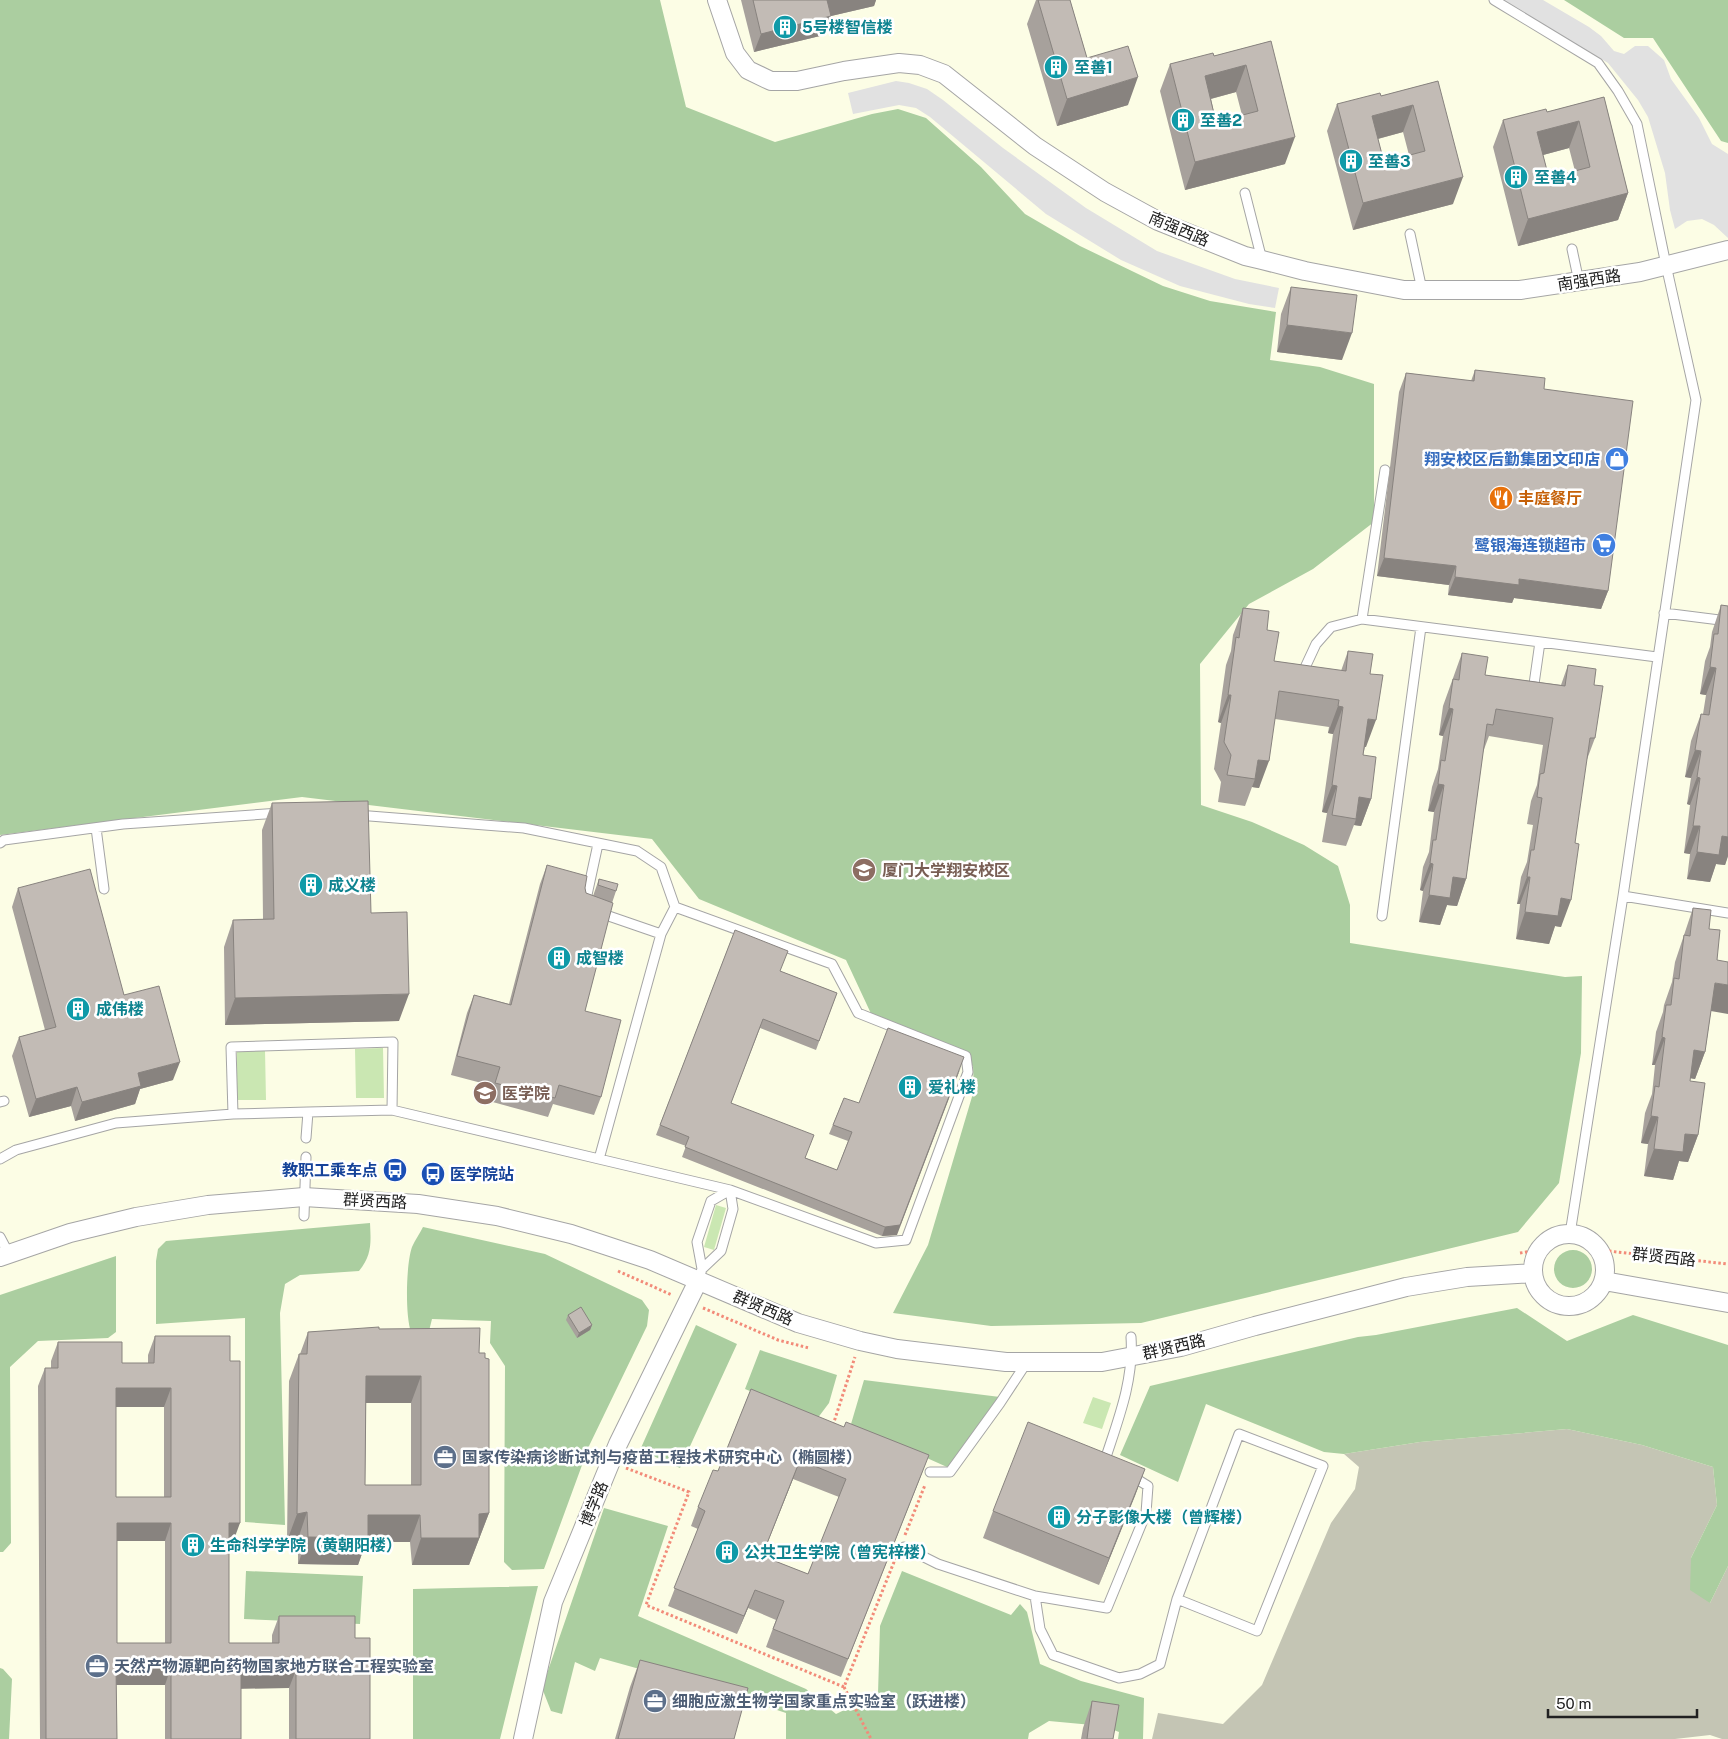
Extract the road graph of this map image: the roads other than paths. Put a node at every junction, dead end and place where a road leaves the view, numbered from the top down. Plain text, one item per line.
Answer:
1 (717, 0) edge
2 (1494, 0) edge
3 (1245, 193) dead end
4 (1410, 234) dead end
5 (1572, 249) dead end
6 (1728, 250) edge
7 (1262, 260) junction
8 (1666, 265) junction
9 (1579, 282) junction
10 (1422, 290) junction
11 (1385, 470) dead end
12 (1664, 613) junction
13 (1362, 619) junction
14 (1728, 621) edge
15 (1421, 627) junction
16 (1540, 642) junction
17 (1657, 657) junction
18 (1302, 674) edge
19 (1531, 701) edge
20 (290, 812) edge
21 (349, 814) edge
22 (96, 828) junction
23 (0, 843) edge
24 (598, 844) junction
25 (104, 889) dead end
26 (1623, 896) junction
27 (675, 906) junction
28 (1728, 913) edge
29 (1382, 916) dead end
30 (661, 934) junction
31 (392, 1110) junction
32 (308, 1112) junction
33 (233, 1114) junction
34 (306, 1138) dead end
35 (306, 1157) dead end
36 (0, 1159) edge
37 (599, 1159) junction
38 (730, 1190) junction
39 (304, 1197) junction
40 (304, 1216) dead end
41 (1570, 1234) junction
42 (0, 1237) edge
43 (5, 1255) edge
44 (1533, 1273) junction
45 (700, 1275) junction
46 (1604, 1281) junction
47 (1728, 1303) edge
48 (1130, 1337) dead end
49 (1132, 1356) junction
50 (1027, 1362) junction
51 (930, 1472) edge
52 (901, 1548) edge
53 (1035, 1596) junction
54 (1177, 1599) junction
55 (523, 1739) edge

1 - 7 street, 南强西路
2 - 8 lane
3 - 7 lane
4 - 10 lane
5 - 9 lane
6 - 8 street, 南强西路
7 - 10 street, 南强西路
8 - 9 street, 南强西路
8 - 12 lane
9 - 10 street, 南强西路
11 - 13 lane
12 - 14 lane
12 - 17 lane
13 - 15 lane
13 - 18 lane
15 - 16 lane
15 - 29 lane
16 - 17 lane
16 - 19 lane
17 - 26 lane
20 - 22 lane
21 - 24 lane
22 - 23 lane
22 - 25 lane
24 - 27 lane
24 - 30 lane
26 - 28 lane
26 - 41 lane
27 - 30 lane
27 - 38 lane
30 - 37 lane
31 - 32 lane
31 - 33 lane
31 - 37 lane
32 - 33 lane
32 - 34 lane
33 - 36 lane
35 - 39 lane
37 - 38 lane
38 - 45 lane
38 - 45 lane
39 - 40 lane
39 - 43 street, 群贤西路
39 - 45 street, 群贤西路
41 - 44 street
41 - 46 street
42 - 43 lane
44 - 46 street
44 - 49 street, 群贤西路
45 - 50 street, 群贤西路
45 - 55 street, 博学路
46 - 47 street, 群贤西路
48 - 49 lane
49 - 50 street, 群贤西路
49 - 53 lane
50 - 51 lane
52 - 53 lane
53 - 54 lane
54 - 54 lane

